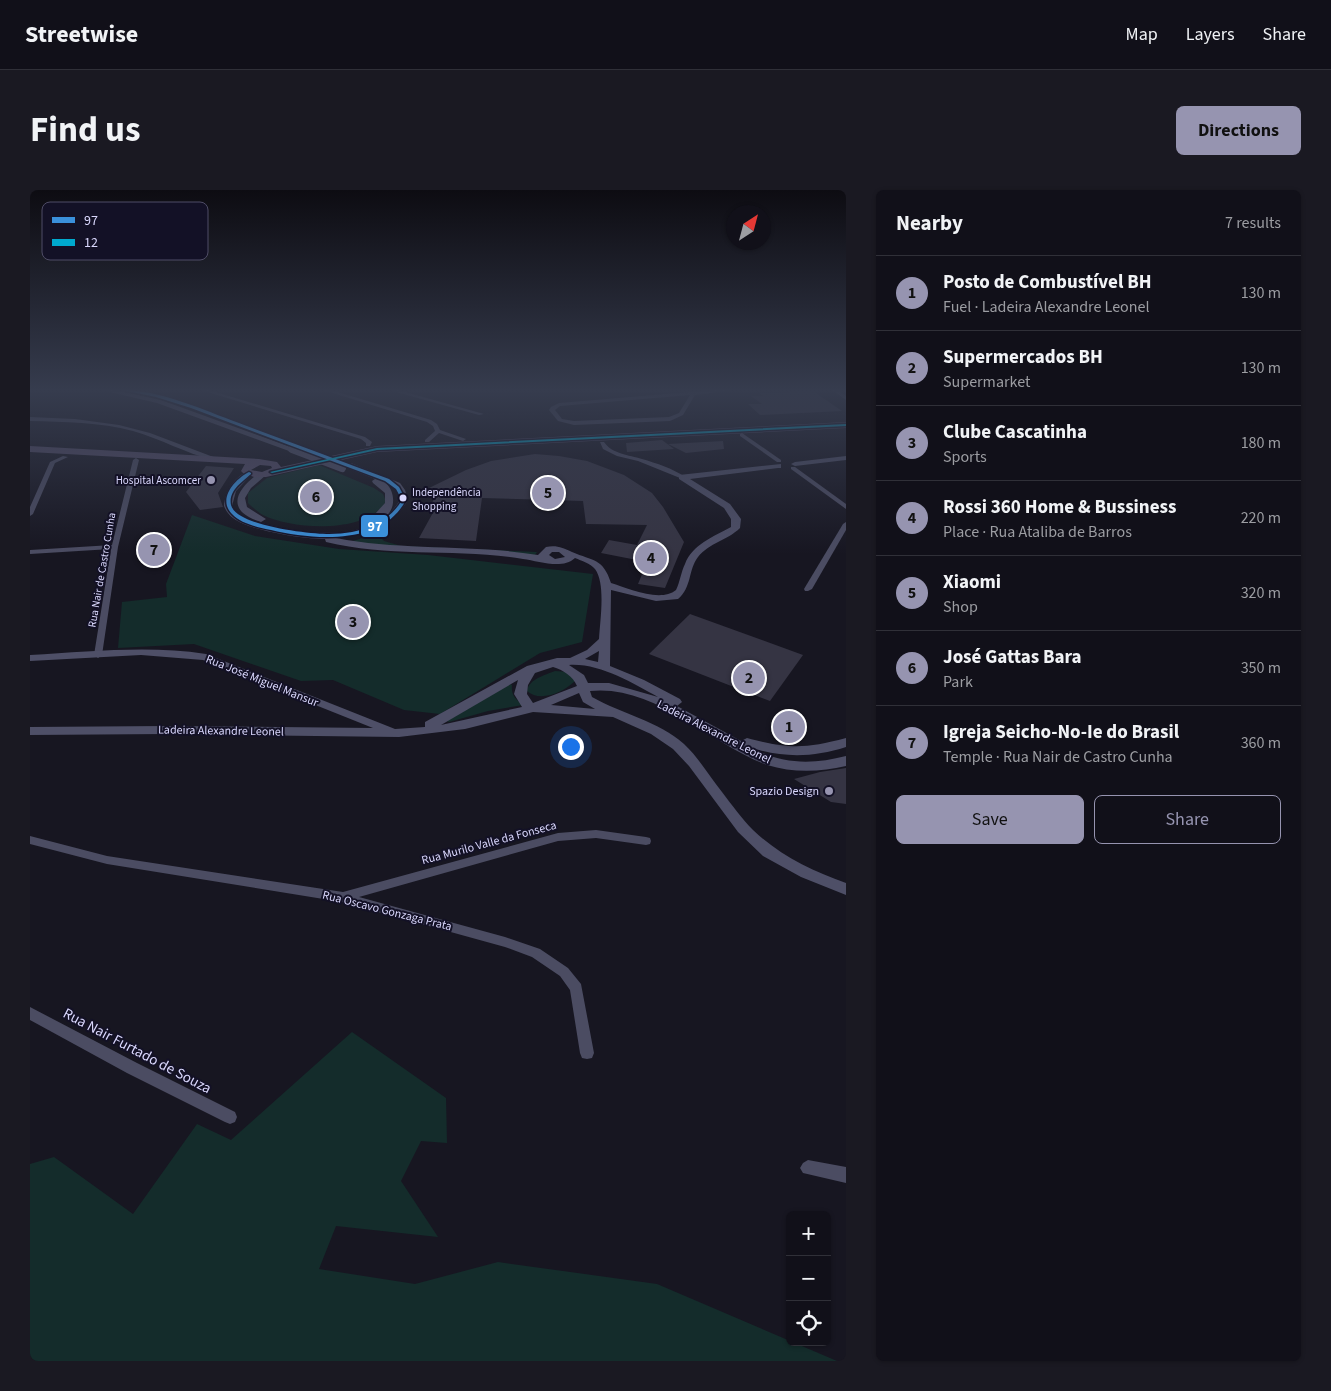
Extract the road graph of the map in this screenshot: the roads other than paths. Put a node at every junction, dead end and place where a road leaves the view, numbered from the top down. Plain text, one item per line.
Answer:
1 (174, 445) edge
2 (285, 445) edge
3 (286, 445) edge
4 (368, 445) joint
5 (373, 445) edge
6 (462, 445) edge
7 (603, 445) edge
8 (754, 445) edge
9 (295, 448) junction
10 (30, 449) edge
11 (30, 456) edge
12 (65, 458) junction
13 (846, 458) edge
14 (216, 459) junction
15 (136, 460) junction
16 (259, 462) junction
17 (778, 464) junction
18 (345, 466) junction
19 (794, 466) junction
20 (358, 468) junction
21 (268, 470) junction
22 (247, 471) junction
23 (682, 477) junction
24 (846, 507) edge
25 (30, 514) edge
26 (846, 524) edge
27 (382, 533) junction
28 (341, 535) junction
29 (314, 536) junction
30 (115, 547) junction
31 (549, 550) junction
32 (30, 552) edge
33 (569, 554) junction
34 (550, 560) junction
35 (562, 562) junction
36 (600, 566) junction
37 (606, 585) junction
38 (808, 589) dead end
39 (604, 647) junction
40 (98, 655) junction
41 (30, 658) edge
42 (574, 660) junction
43 (552, 663) junction
44 (604, 668) junction
45 (531, 669) junction
46 (631, 678) junction
47 (584, 687) junction
48 (532, 708) junction
49 (616, 715) junction
50 (30, 730) edge
51 (413, 732) junction
52 (399, 733) junction
53 (846, 742) edge
54 (846, 761) edge
55 (30, 840) edge
56 (646, 841) dead end
57 (846, 889) edge
58 (342, 897) junction
59 (30, 1013) edge
60 (587, 1053) dead end
61 (230, 1117) dead end
62 (808, 1168) dead end
63 (846, 1175) edge

1 - 14 street
2 - 9 main road
3 - 9 main road
4 - 5 main road
4 - 21 main road
6 - 21 main road
7 - 23 street
8 - 17 street
9 - 18 main road, bridge
10 - 14 main road
11 - 12 main road
12 - 15 main road
12 - 25 street
13 - 19 main road
14 - 16 main road
15 - 22 main road
15 - 30 street, Rua Nair de Castro Cunha
16 - 21 main road
16 - 22 main road
17 - 19 main road
17 - 23 main road
18 - 20 main road
18 - 21 main road
19 - 24 street
20 - 27 main road
20 - 28 main road
21 - 22 main road
22 - 29 main road
23 - 37 main road
26 - 38 street
27 - 28 main road
27 - 31 main road
28 - 29 main road
29 - 34 main road
30 - 32 street
30 - 40 street, Rua Nair de Castro Cunha
31 - 33 main road
31 - 34 main road
33 - 35 main road
33 - 36 main road
34 - 35 main road
35 - 36 main road
36 - 37 main road
37 - 39 main road
39 - 42 main road
39 - 44 main road
39 - 46 main road
40 - 41 main road, Rua José Miguel Mansur
40 - 52 main road, Rua José Miguel Mansur
42 - 43 main road, Ladeira Alexandre Leonel
42 - 44 main road, Ladeira Alexandre Leonel
43 - 45 main road, Ladeira Alexandre Leonel
43 - 47 main road
44 - 46 main road, Ladeira Alexandre Leonel
44 - 47 main road, Ladeira Alexandre Leonel
45 - 48 main road
45 - 51 main road, Ladeira Alexandre Leonel
46 - 53 main road, Ladeira Alexandre Leonel
47 - 48 main road, Ladeira Alexandre Leonel
47 - 49 main road
47 - 54 main road, Ladeira Alexandre Leonel
48 - 49 main road
48 - 51 main road, Ladeira Alexandre Leonel
49 - 57 main road
50 - 52 main road, Ladeira Alexandre Leonel
51 - 52 main road, Ladeira Alexandre Leonel
55 - 58 street, Rua Oscavo Gonzaga Prata
56 - 58 street, Rua Murilo Valle da Fonseca
58 - 60 street, Rua Oscavo Gonzaga Prata
59 - 61 street, Rua Nair Furtado de Souza
62 - 63 street

